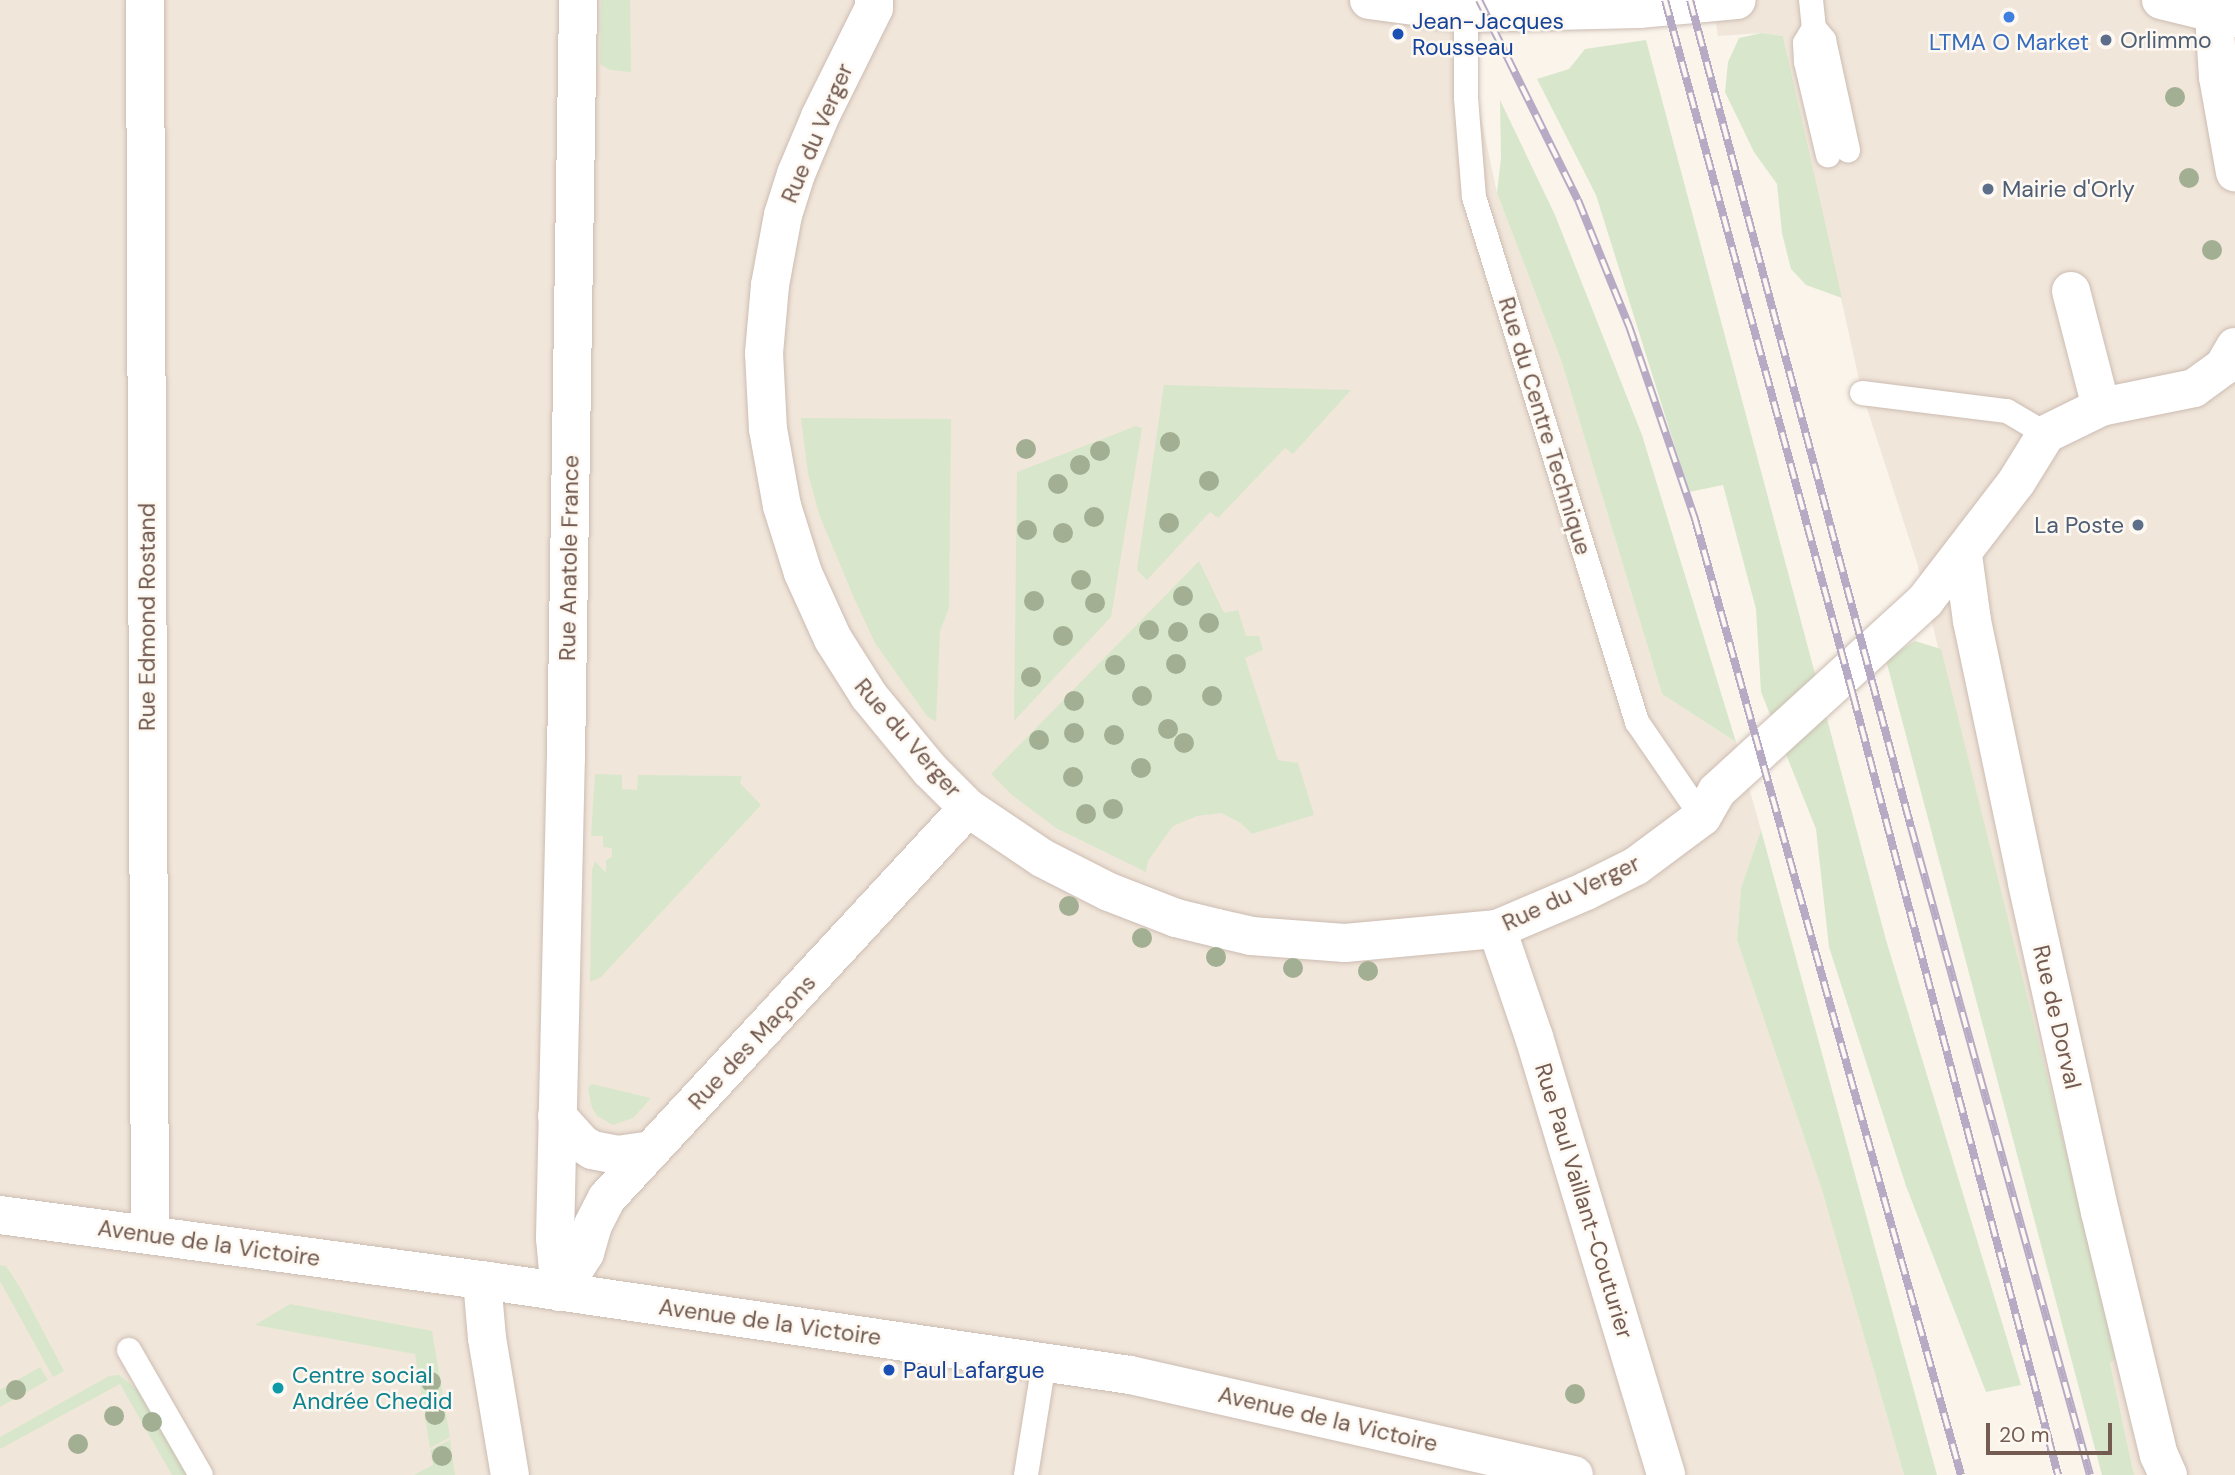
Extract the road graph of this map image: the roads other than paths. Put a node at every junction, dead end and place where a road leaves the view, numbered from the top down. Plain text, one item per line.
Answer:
1 (145, 0) edge
2 (578, 0) edge
3 (874, 0) edge
4 (1368, 0) edge
5 (1737, 0) edge
6 (1811, 0) edge
7 (2161, 0) edge
8 (1537, 5) edge
9 (1466, 13) junction
10 (2224, 16) edge
11 (1838, 152) dead end
12 (2235, 172) edge
13 (2071, 291) dead end
14 (2235, 348) edge
15 (1862, 393) dead end
16 (2101, 407) junction
17 (2046, 434) junction
18 (1963, 555) junction
19 (968, 808) junction
20 (1702, 817) junction
21 (1497, 929) junction
22 (557, 1116) junction
23 (652, 1150) junction
24 (0, 1214) edge
25 (150, 1234) junction
26 (482, 1280) junction
27 (560, 1292) junction
28 (129, 1350) dead end
29 (1044, 1362) junction
30 (201, 1475) edge
31 (510, 1475) edge
32 (1026, 1475) edge
33 (1574, 1475) edge
34 (1666, 1475) edge
35 (2168, 1475) edge

1 - 25 street, Rue Edmond Rostand
2 - 22 street, Rue Anatole France
3 - 19 street, Rue du Verger
4 - 9 street
5 - 8 street
6 - 11 lane
7 - 10 street
8 - 9 street
9 - 20 lane, Rue du Centre Technique
10 - 12 street
13 - 16 street
14 - 16 street
15 - 17 lane
16 - 17 street
17 - 18 street, Rue du Verger
18 - 20 street, Rue du Verger
18 - 35 street, Rue de Dorval
19 - 21 street, Rue du Verger
19 - 23 street, Rue des Maçons
20 - 21 street, Rue du Verger
21 - 34 street, Rue Paul Vaillant-Couturier
22 - 23 street
22 - 27 street, Rue Anatole France
23 - 27 street, Rue des Maçons
24 - 25 street, Avenue de la Victoire
25 - 26 street, Avenue de la Victoire
26 - 27 street, Avenue de la Victoire
26 - 31 street
27 - 29 street, Avenue de la Victoire
28 - 30 lane
29 - 32 lane
29 - 33 street, Avenue de la Victoire

